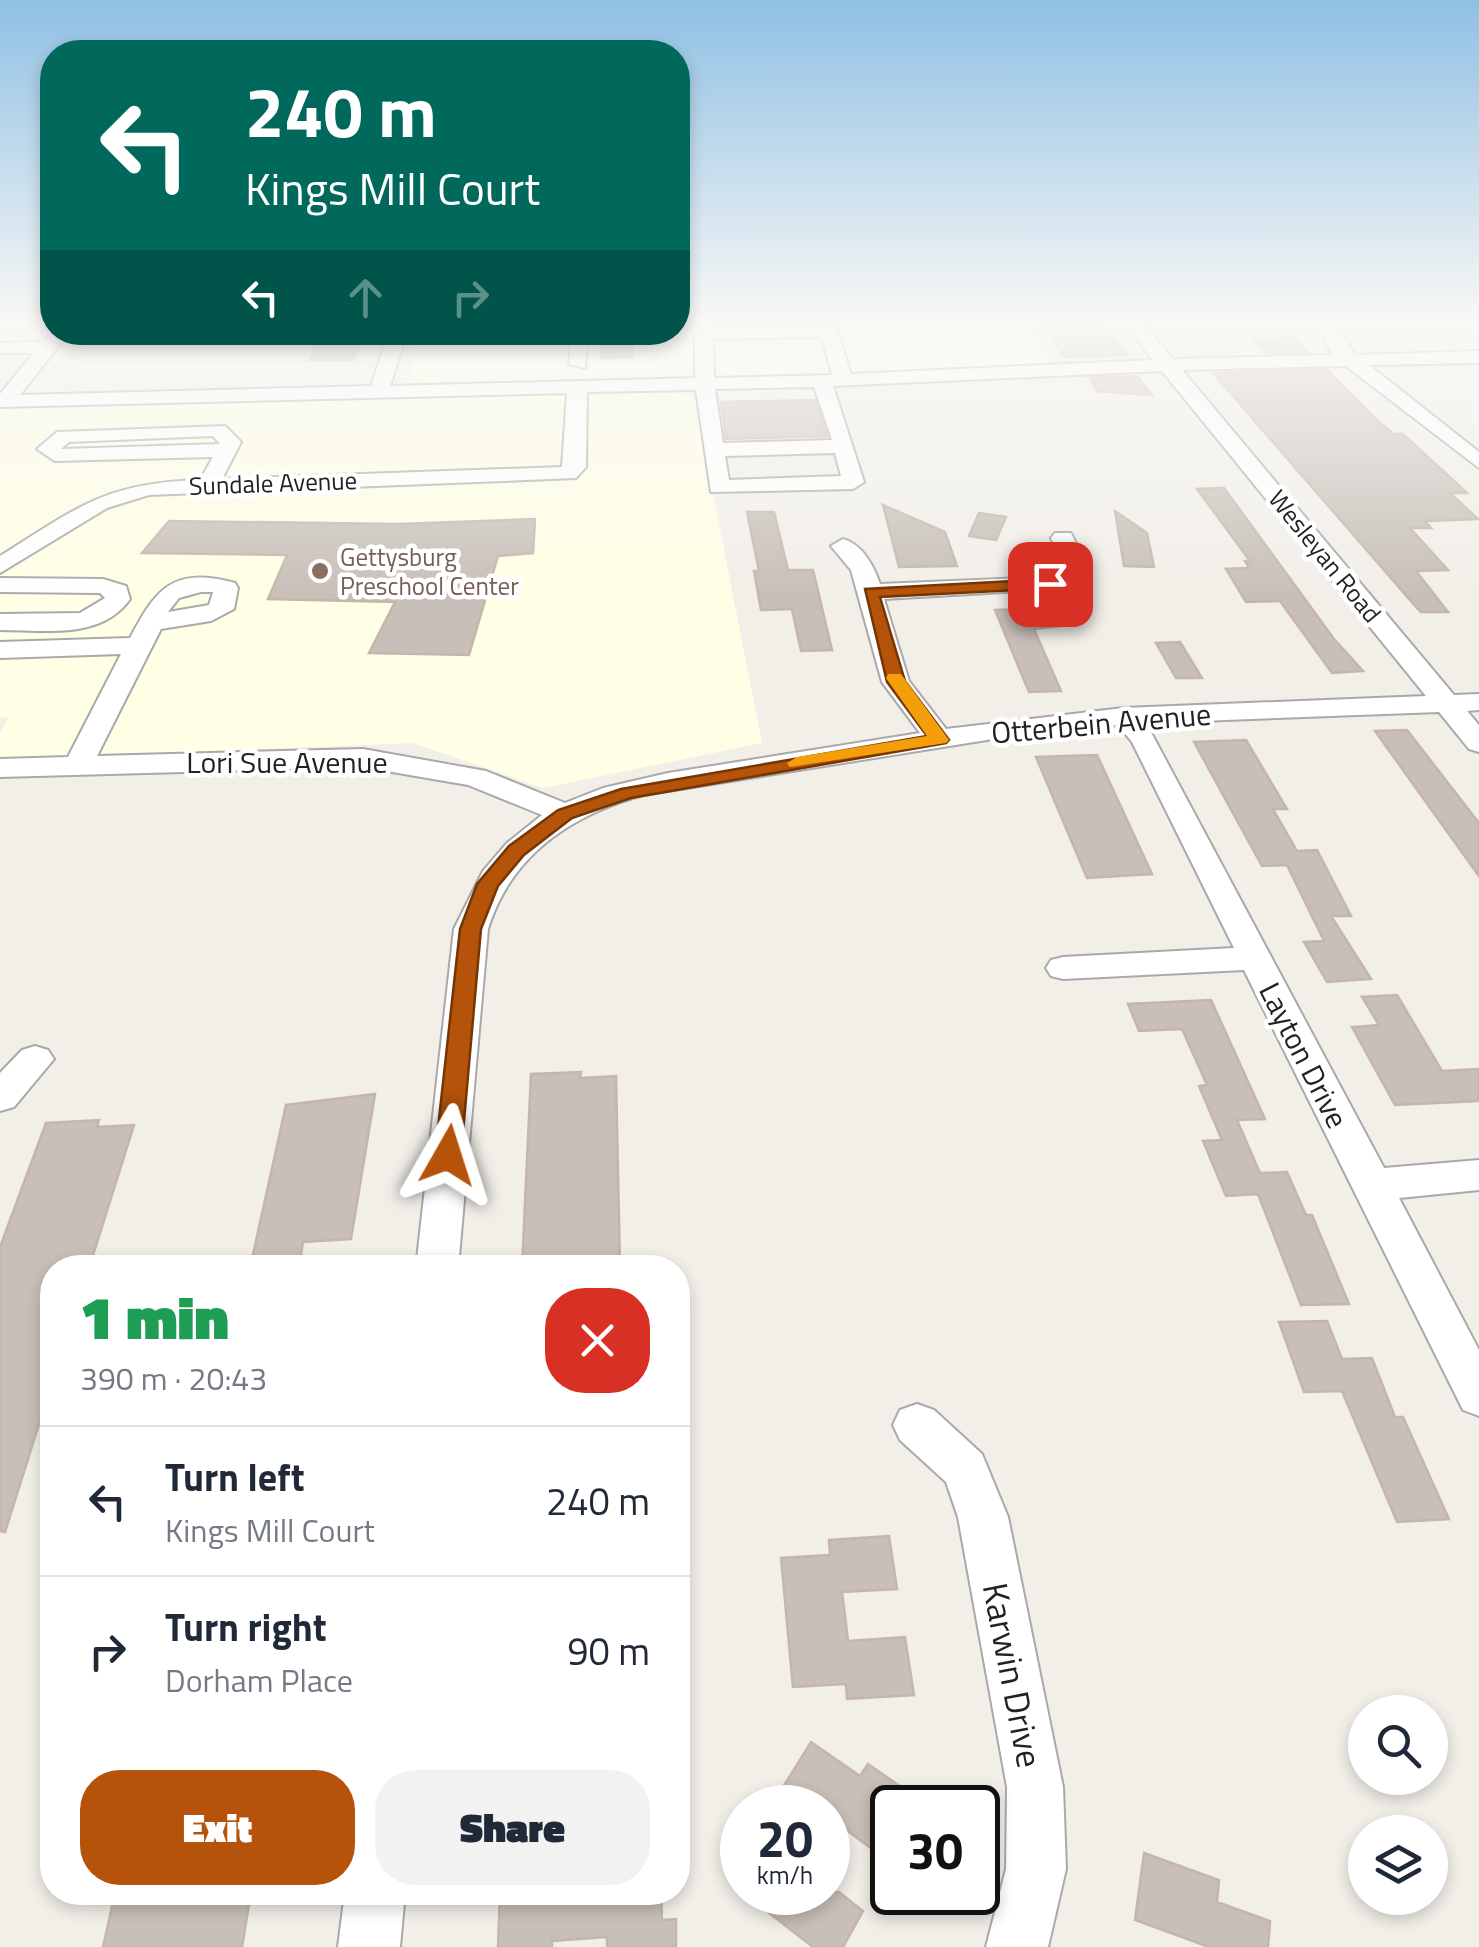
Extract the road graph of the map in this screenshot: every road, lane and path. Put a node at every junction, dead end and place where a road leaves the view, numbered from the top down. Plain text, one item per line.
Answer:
1 (576, 414) edge
2 (712, 414) edge
3 (833, 414) edge
4 (1208, 414) edge
5 (1418, 414) edge
6 (844, 446) junction
7 (803, 448) junction
8 (757, 449) junction
9 (226, 450) junction
10 (714, 450) junction
11 (1479, 462) edge
12 (815, 484) junction
13 (208, 485) junction
14 (765, 486) junction
15 (1063, 538) dead end
16 (843, 546) dead end
17 (0, 566) edge
18 (0, 585) edge
19 (871, 592) junction
20 (0, 622) edge
21 (151, 622) dead end
22 (139, 646) junction
23 (0, 650) edge
24 (1479, 702) edge
25 (1446, 703) junction
26 (1126, 716) junction
27 (940, 740) junction
28 (1479, 743) edge
29 (78, 766) junction
30 (0, 768) edge
31 (565, 814) junction
32 (1255, 958) junction
33 (1063, 968) dead end
34 (36, 1058) dead end
35 (0, 1097) edge
36 (1479, 1175) edge
37 (1371, 1185) junction
38 (438, 1255) edge
39 (1479, 1396) edge
40 (917, 1426) dead end
41 (373, 1905) edge
42 (369, 1947) edge
43 (1017, 1947) edge

1 - 13 street, Sundale Avenue
2 - 10 street
3 - 6 street
4 - 25 street, Wesleyan Road
5 - 11 street
6 - 7 street
6 - 12 street
7 - 8 street
7 - 12 street
8 - 10 street
8 - 14 street
9 - 9 street
9 - 13 street
10 - 14 street
12 - 14 street
13 - 17 street, Sundale Avenue
15 - 19 street
16 - 19 street
18 - 20 street
19 - 27 street
21 - 22 street
22 - 23 street
22 - 29 street
24 - 25 street, Otterbein Avenue
25 - 26 street, Otterbein Avenue
25 - 28 street, Wesleyan Road
26 - 27 street, Otterbein Avenue
26 - 32 street, Layton Drive
27 - 31 street, Otterbein Avenue
29 - 30 street, Lori Sue Avenue
29 - 31 street, Lori Sue Avenue
31 - 38 street, Otterbein Avenue
32 - 33 street
32 - 37 street, Layton Drive
34 - 35 street
36 - 37 street
37 - 39 street, Layton Drive
40 - 43 street, Karwin Drive
41 - 42 street

